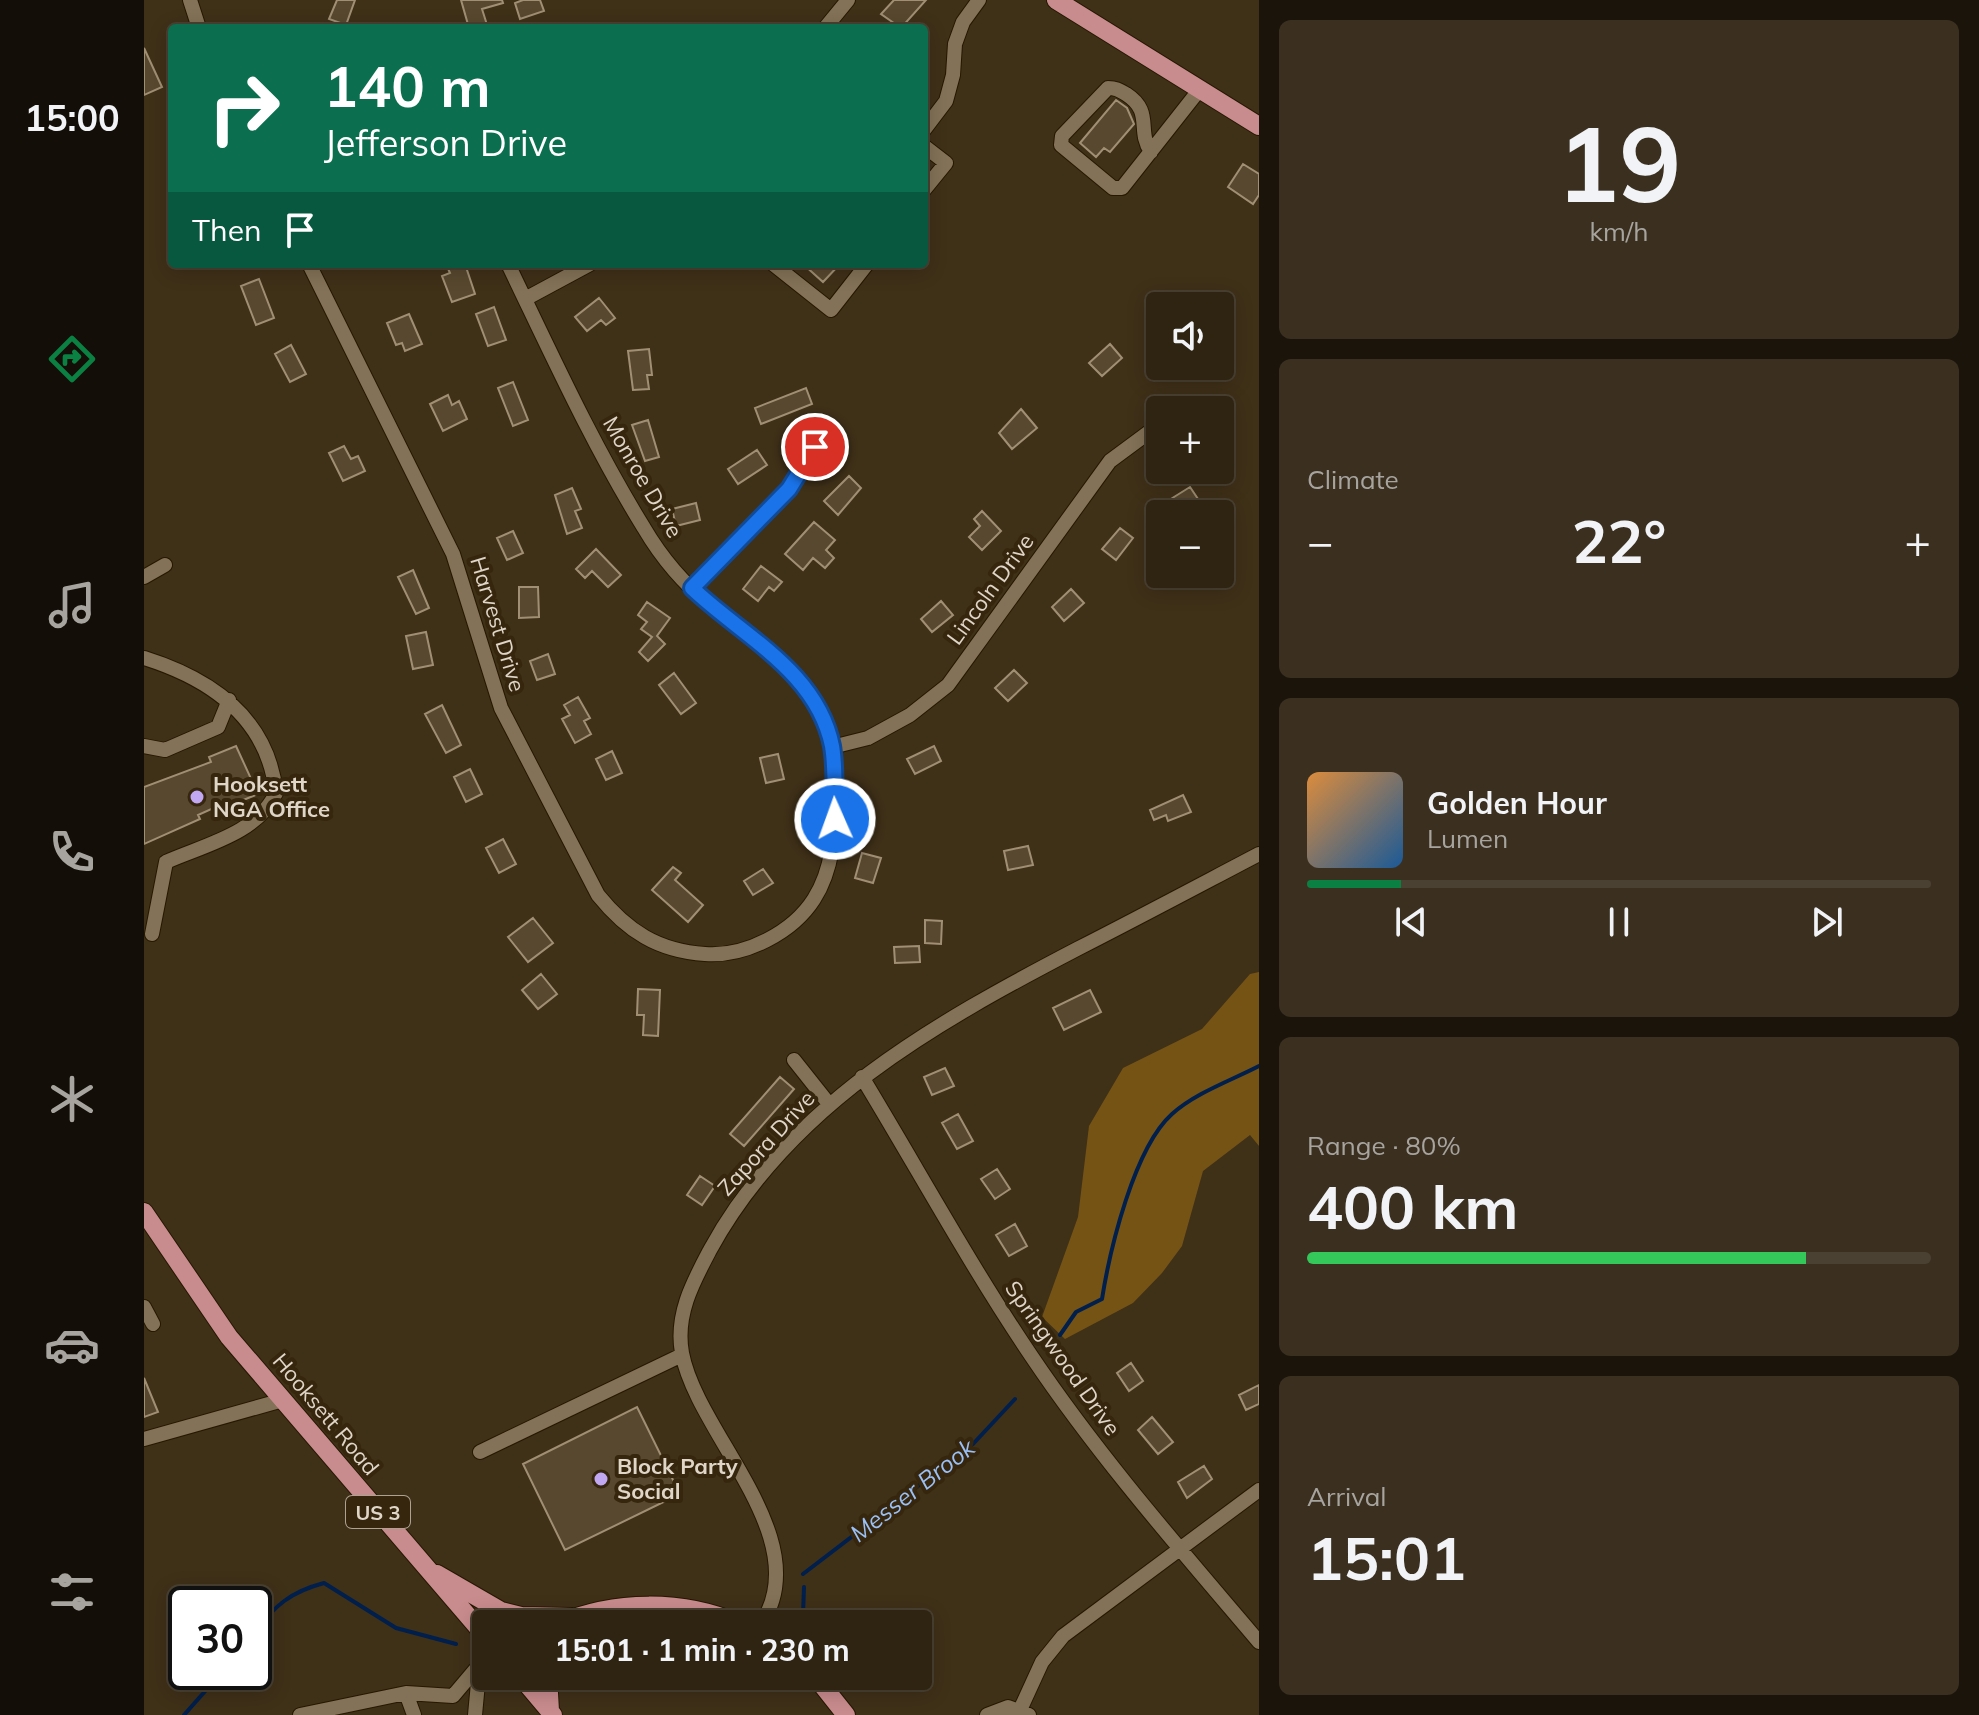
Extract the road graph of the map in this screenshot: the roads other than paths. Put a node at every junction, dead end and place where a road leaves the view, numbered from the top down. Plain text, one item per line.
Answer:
1 (190, 0) edge
2 (848, 0) edge
3 (979, 0) edge
4 (1056, 0) edge
5 (198, 24) edge
6 (828, 24) edge
7 (1200, 89) junction
8 (928, 125) edge
9 (1259, 126) edge
10 (928, 149) edge
11 (1151, 152) junction
12 (928, 185) edge
13 (311, 268) edge
14 (510, 268) edge
15 (583, 268) edge
16 (778, 268) edge
17 (864, 268) edge
18 (525, 299) junction
19 (1146, 434) edge
20 (815, 447) dead end
21 (165, 565) dead end
22 (144, 577) edge
23 (692, 588) junction
24 (144, 658) edge
25 (229, 700) junction
26 (144, 746) edge
27 (832, 747) junction
28 (1259, 854) edge
29 (152, 934) dead end
30 (644, 939) joint
31 (794, 1060) dead end
32 (862, 1077) junction
33 (829, 1104) junction
34 (145, 1214) edge
35 (144, 1307) edge
36 (153, 1324) dead end
37 (682, 1355) junction
38 (283, 1400) junction
39 (144, 1439) edge
40 (480, 1452) dead end
41 (1259, 1490) edge
42 (1180, 1548) junction
43 (427, 1569) junction
44 (499, 1610) edge
45 (612, 1610) edge
46 (683, 1610) edge
47 (768, 1610) edge
48 (472, 1621) edge
49 (1259, 1642) edge
50 (472, 1674) edge
51 (477, 1690) edge
52 (532, 1690) edge
53 (550, 1690) edge
54 (826, 1690) edge
55 (406, 1693) junction
56 (1024, 1712) edge
57 (552, 1713) edge
58 (300, 1715) edge
59 (414, 1715) edge
60 (475, 1715) edge
61 (846, 1715) edge
62 (987, 1715) edge

1 - 5 street
2 - 6 street
3 - 8 street
4 - 7 main road
7 - 9 main road
7 - 11 street
10 - 12 street
11 - 11 street
13 - 30 street, Harvest Drive
14 - 18 street, Monroe Drive
15 - 18 street
16 - 17 street
18 - 23 street, Monroe Drive
19 - 27 street, Lincoln Drive
20 - 23 street
21 - 22 street
23 - 27 street, Monroe Drive
24 - 25 street
25 - 26 street
25 - 29 street
27 - 30 street, Monroe Drive
28 - 32 street, Zapora Drive
31 - 33 street
32 - 33 street, Zapora Drive
32 - 42 street, Springwood Drive
33 - 37 street, Zapora Drive
34 - 38 main road, Hooksett Road / US 3
35 - 36 street
37 - 40 street
37 - 47 street, Zapora Drive
38 - 39 street
38 - 43 main road, Hooksett Road / US 3
41 - 42 street
42 - 49 street, Springwood Drive
42 - 56 street
43 - 44 main road
43 - 48 main road, Hooksett Road / US 3
45 - 46 main road
50 - 55 street
51 - 60 street
52 - 57 main road
53 - 57 main road
54 - 61 main road
55 - 58 street
55 - 59 street
56 - 62 street

